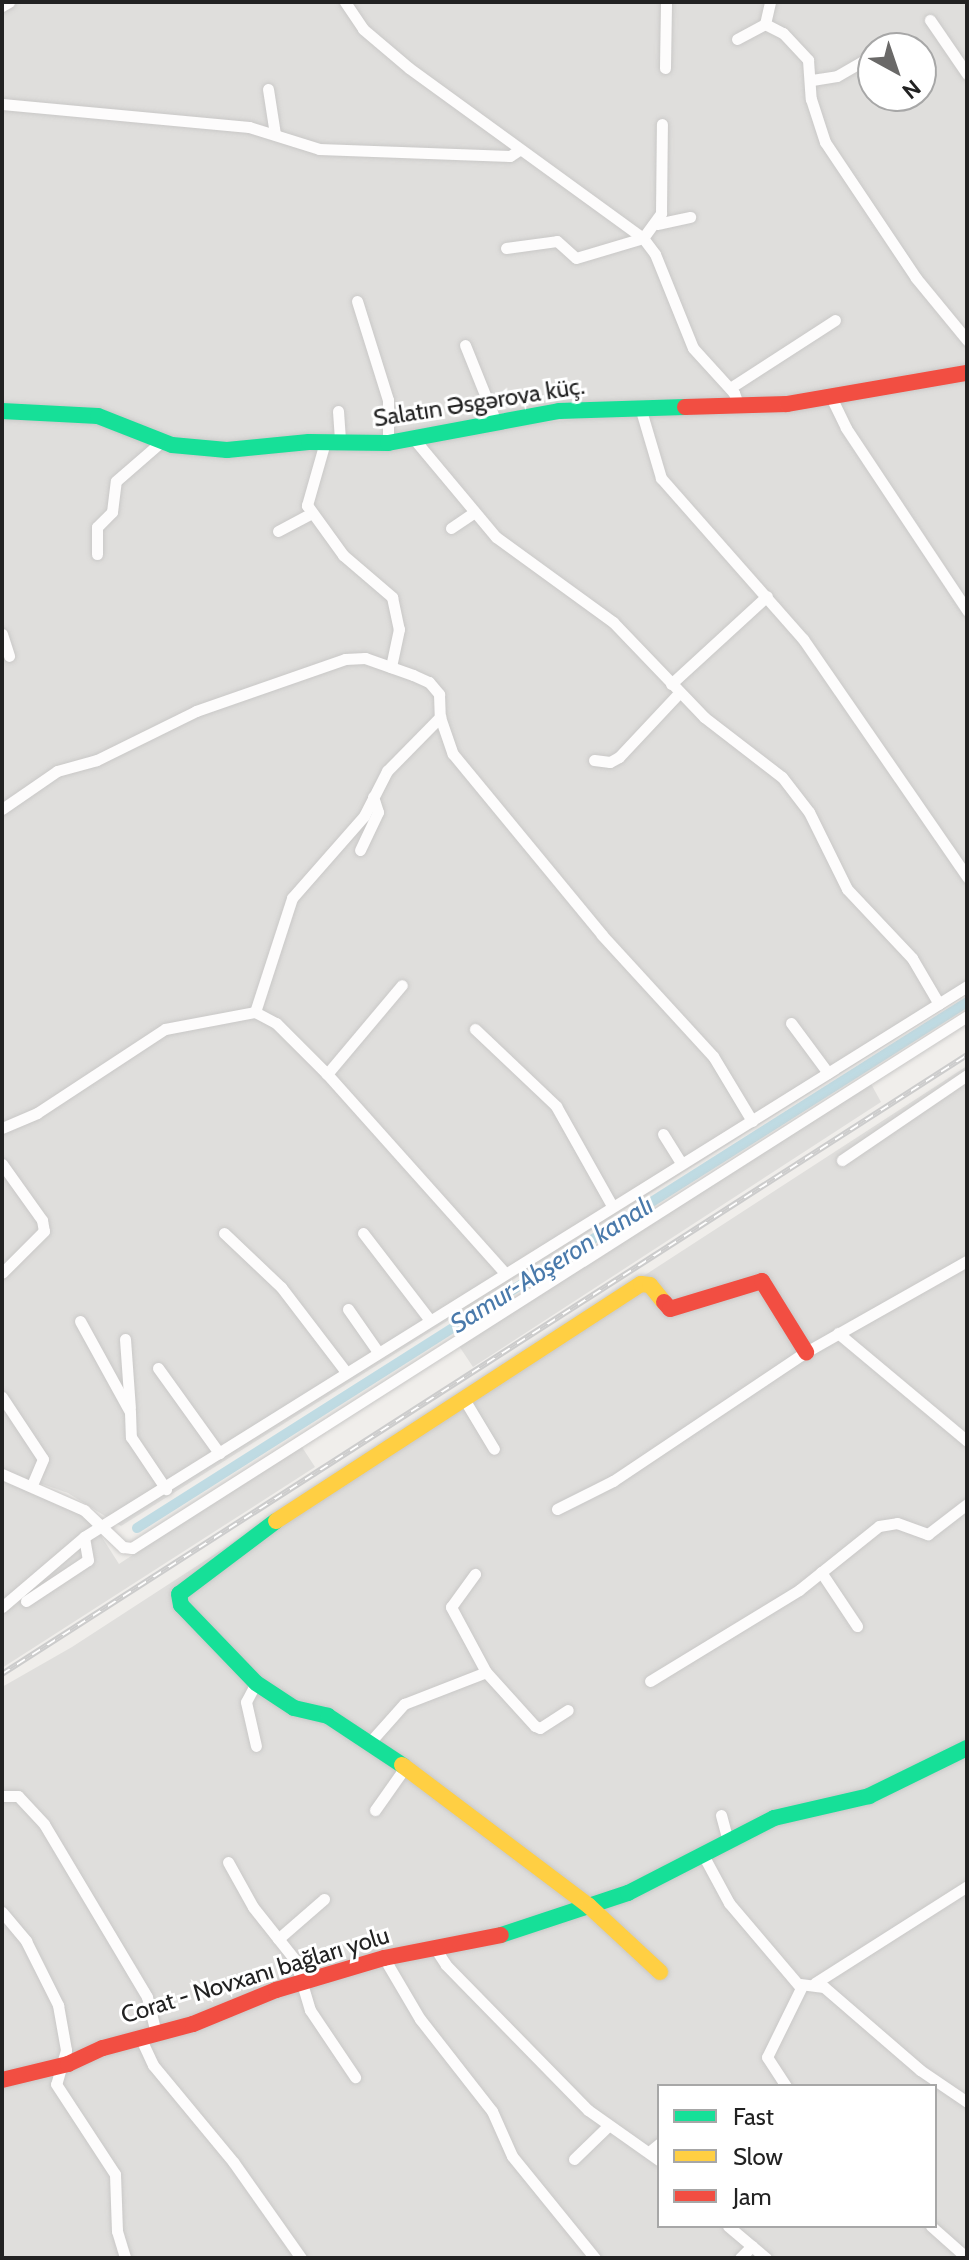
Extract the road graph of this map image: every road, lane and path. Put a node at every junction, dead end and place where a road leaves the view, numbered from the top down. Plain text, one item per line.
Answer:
1 (9, 2) edge
2 (345, 2) edge
3 (666, 2) edge
4 (770, 2) edge
5 (2, 6) edge
6 (930, 20) dead end
7 (765, 24) junction
8 (737, 39) dead end
9 (857, 64) edge
10 (665, 68) dead end
11 (967, 74) edge
12 (812, 80) junction
13 (268, 89) dead end
14 (2, 104) edge
15 (662, 124) dead end
16 (275, 134) junction
17 (519, 150) junction
18 (690, 217) dead end
19 (657, 224) junction
20 (643, 238) junction
21 (506, 248) dead end
22 (357, 301) dead end
23 (835, 320) dead end
24 (967, 340) edge
25 (465, 345) dead end
26 (967, 373) edge
27 (730, 388) junction
28 (831, 397) junction
29 (640, 407) junction
30 (739, 407) junction
31 (2, 411) edge
32 (338, 411) dead end
33 (496, 422) junction
34 (414, 439) junction
35 (161, 442) junction
36 (332, 442) junction
37 (388, 443) junction
38 (473, 513) junction
39 (310, 514) junction
40 (451, 528) dead end
41 (278, 531) dead end
42 (97, 554) dead end
43 (767, 596) junction
44 (967, 610) edge
45 (2, 634) edge
46 (9, 656) dead end
47 (391, 667) junction
48 (675, 688) junction
49 (440, 717) junction
50 (594, 760) dead end
51 (373, 797) junction
52 (2, 809) edge
53 (360, 850) dead end
54 (967, 877) edge
55 (402, 985) dead end
56 (967, 986) edge
57 (939, 1004) junction
58 (255, 1012) junction
59 (967, 1016) edge
60 (791, 1023) dead end
61 (475, 1029) dead end
62 (828, 1073) junction
63 (327, 1074) junction
64 (967, 1075) edge
65 (752, 1121) junction
66 (2, 1128) edge
67 (663, 1134) dead end
68 (842, 1160) dead end
69 (681, 1163) junction
70 (2, 1164) edge
71 (611, 1204) junction
72 (224, 1233) dead end
73 (363, 1233) dead end
74 (967, 1261) edge
75 (504, 1272) junction
76 (2, 1273) edge
77 (348, 1309) dead end
78 (429, 1319) junction
79 (80, 1321) dead end
80 (838, 1333) junction
81 (125, 1339) dead end
82 (378, 1352) junction
83 (806, 1352) junction
84 (158, 1368) dead end
85 (346, 1372) junction
86 (2, 1397) edge
87 (464, 1399) junction
88 (130, 1412) junction
89 (967, 1441) edge
90 (494, 1449) dead end
91 (219, 1453) junction
92 (2, 1474) edge
93 (33, 1483) junction
94 (166, 1489) junction
95 (967, 1504) edge
96 (557, 1509) dead end
97 (105, 1525) junction
98 (84, 1537) junction
99 (821, 1572) junction
100 (475, 1574) dead end
101 (26, 1601) dead end
102 (2, 1607) edge
103 (857, 1626) dead end
104 (486, 1672) junction
105 (650, 1681) dead end
106 (256, 1683) junction
107 (568, 1710) dead end
108 (371, 1741) junction
109 (256, 1746) dead end
110 (967, 1748) edge
111 (406, 1766) junction
112 (2, 1796) edge
113 (375, 1810) dead end
114 (721, 1815) dead end
115 (727, 1838) junction
116 (702, 1853) junction
117 (228, 1862) dead end
118 (967, 1886) edge
119 (324, 1899) dead end
120 (589, 1906) junction
121 (2, 1912) edge
122 (278, 1939) junction
123 (435, 1948) junction
124 (384, 1958) junction
125 (660, 1972) dead end
126 (302, 1982) junction
127 (815, 1983) junction
128 (800, 1984) junction
129 (148, 2035) junction
130 (63, 2065) junction
131 (355, 2077) dead end
132 (2, 2080) edge
133 (785, 2084) edge
134 (967, 2102) edge
135 (608, 2126) junction
136 (654, 2156) edge
137 (574, 2159) dead end
138 (730, 2228) edge
139 (933, 2228) edge
140 (752, 2246) junction
141 (125, 2258) edge
142 (301, 2258) edge
143 (595, 2258) edge
144 (740, 2258) edge
145 (766, 2258) edge
146 (967, 2258) edge

1 - 5 street
2 - 17 street
3 - 10 street
4 - 7 street
6 - 11 street
7 - 8 street
7 - 12 street
9 - 12 street
12 - 24 street
13 - 16 street
14 - 16 street
15 - 19 street
16 - 17 street
17 - 20 street
18 - 19 street
19 - 20 street
20 - 21 street
20 - 27 street
22 - 37 street
23 - 27 street
25 - 33 street
26 - 28 street, Salatın Əsgərova küç.
27 - 30 street
28 - 30 street, Salatın Əsgərova küç.
28 - 44 street
29 - 30 street, Salatın Əsgərova küç.
29 - 33 street, Salatın Əsgərova küç.
29 - 43 street
31 - 35 street, Salatın Əsgərova küç.
32 - 36 street
33 - 34 street, Salatın Əsgərova küç.
34 - 37 street, Salatın Əsgərova küç.
34 - 38 street
35 - 36 street, Salatın Əsgərova küç.
35 - 42 street
36 - 37 street, Salatın Əsgərova küç.
36 - 39 street
38 - 40 street
38 - 48 street
39 - 41 street
39 - 47 street
43 - 48 street
43 - 54 street
45 - 46 street
47 - 49 street
47 - 52 street
48 - 50 street
48 - 57 street
49 - 51 street
49 - 65 street
51 - 53 street
51 - 58 street
55 - 63 street
56 - 57 street
57 - 62 street
58 - 63 street
58 - 66 street
59 - 97 street
60 - 62 street
61 - 71 street
62 - 65 street
63 - 75 street
64 - 68 street
65 - 69 street
67 - 69 street
69 - 71 street
70 - 76 street
71 - 75 street
72 - 85 street
73 - 78 street
74 - 80 street
75 - 78 street
77 - 82 street
78 - 82 street
79 - 88 street
80 - 83 street
80 - 89 street
81 - 88 street
82 - 85 street
83 - 87 street
83 - 96 street
84 - 91 street
85 - 91 street
86 - 93 street
87 - 90 street
87 - 106 street
88 - 94 street
91 - 94 street
92 - 93 street
93 - 97 street
94 - 97 street
95 - 99 street
97 - 98 street
98 - 101 street
98 - 102 street
99 - 103 street
99 - 105 street
100 - 104 street
104 - 107 street
104 - 108 street
106 - 108 street
106 - 109 street
108 - 111 street
110 - 115 street, Corat - Novxanı bağları yolu
111 - 113 street
111 - 120 street
112 - 129 street
114 - 115 street
115 - 116 street, Corat - Novxanı bağları yolu
116 - 120 street, Corat - Novxanı bağları yolu
116 - 128 street
117 - 122 street
118 - 127 street
119 - 122 street
120 - 123 street, Corat - Novxanı bağları yolu
120 - 125 street
121 - 130 street
122 - 126 street
123 - 124 street, Corat - Novxanı bağları yolu
123 - 135 street
124 - 126 street, Corat - Novxanı bağları yolu
124 - 143 street
126 - 129 street, Corat - Novxanı bağları yolu
126 - 131 street
127 - 128 street
127 - 134 street
128 - 133 street
129 - 130 street, Corat - Novxanı bağları yolu
129 - 142 street
130 - 132 street, Corat - Novxanı bağları yolu
130 - 141 street
135 - 136 street
135 - 137 street
138 - 140 street
139 - 146 street
140 - 144 street
140 - 145 street

